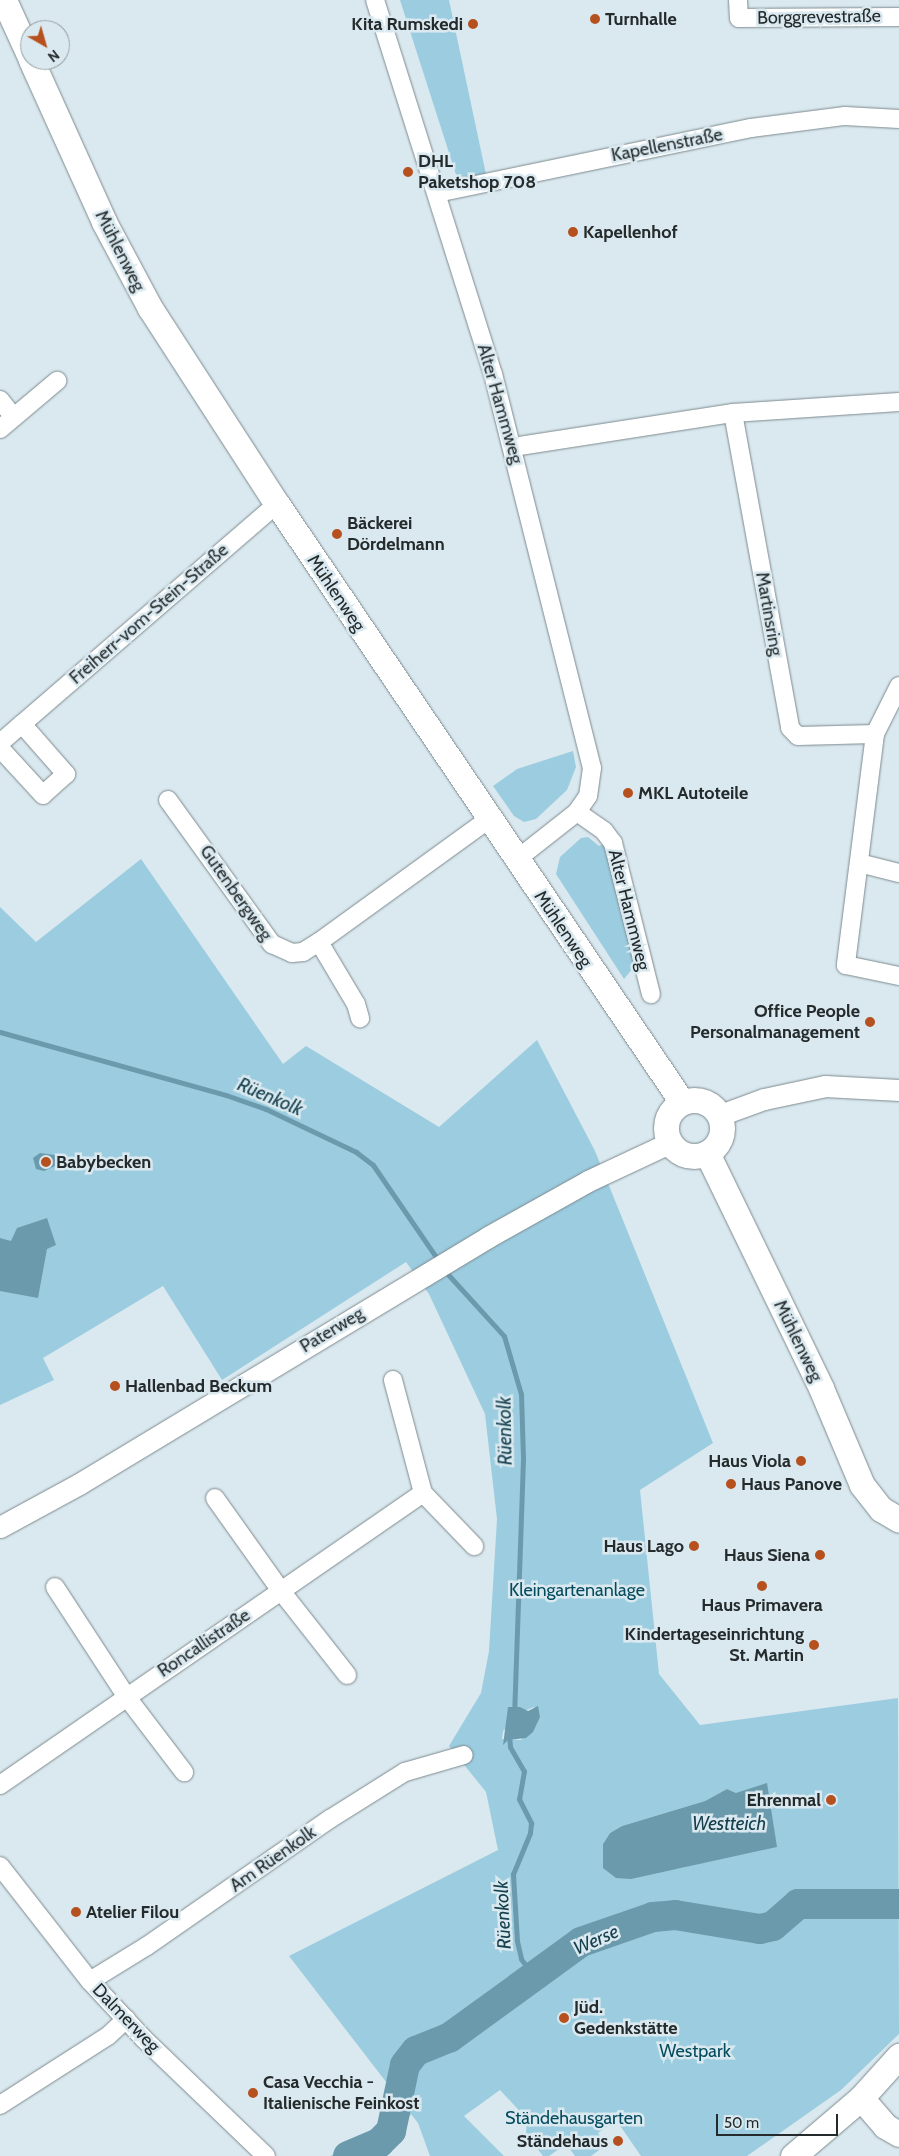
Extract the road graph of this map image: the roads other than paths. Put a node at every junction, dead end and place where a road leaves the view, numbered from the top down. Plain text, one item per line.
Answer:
1 (4, 0) edge
2 (375, 0) edge
3 (738, 0) edge
4 (899, 16) edge
5 (20, 34) edge
6 (36, 70) edge
7 (899, 119) edge
8 (437, 193) junction
9 (57, 381) dead end
10 (0, 400) edge
11 (899, 402) edge
12 (734, 413) junction
13 (14, 417) junction
14 (0, 430) edge
15 (512, 447) junction
16 (276, 504) junction
17 (899, 686) edge
18 (22, 724) junction
19 (875, 734) junction
20 (0, 743) edge
21 (0, 748) edge
22 (168, 800) dead end
23 (577, 812) junction
24 (489, 819) junction
25 (516, 860) junction
26 (859, 863) junction
27 (899, 873) edge
28 (319, 942) junction
29 (899, 976) edge
30 (651, 994) dead end
31 (360, 1018) dead end
32 (899, 1090) edge
33 (682, 1102) junction
34 (720, 1116) junction
35 (669, 1143) junction
36 (708, 1153) junction
37 (393, 1380) dead end
38 (423, 1493) junction
39 (215, 1498) dead end
40 (899, 1520) edge
41 (0, 1526) edge
42 (474, 1546) dead end
43 (55, 1587) dead end
44 (281, 1591) junction
45 (347, 1675) dead end
46 (126, 1696) junction
47 (464, 1755) dead end
48 (184, 1772) dead end
49 (0, 1785) edge
50 (0, 1866) edge
51 (90, 1981) junction
52 (126, 2019) junction
53 (899, 2056) edge
54 (861, 2098) junction
55 (0, 2105) edge
56 (899, 2134) edge
57 (266, 2156) edge
58 (793, 2156) edge

1 - 5 main road, Mühlenweg
2 - 8 street, Alter Hammweg
3 - 4 street, Borggrevestraße
6 - 16 main road, Mühlenweg
7 - 8 street, Kapellenstraße
8 - 15 street, Alter Hammweg
9 - 13 street
10 - 13 street
11 - 12 street
12 - 15 street
12 - 19 street, Martinsring
13 - 14 street
15 - 23 street, Alter Hammweg
16 - 18 street, Freiherr-vom-Stein-Straße
16 - 24 main road, Mühlenweg
17 - 19 street
18 - 20 street, Freiherr-vom-Stein-Straße
18 - 21 street
19 - 26 street
22 - 28 street, Gutenbergweg
23 - 25 street, Alter Hammweg
23 - 30 street, Alter Hammweg
24 - 25 main road, Mühlenweg
24 - 28 street, Gutenbergweg
25 - 33 main road, Mühlenweg
26 - 27 street
26 - 29 street
28 - 31 street
32 - 34 street
33 - 34 main road
33 - 35 main road
34 - 36 main road
35 - 36 main road
35 - 41 street, Paterweg
36 - 40 main road, Mühlenweg
37 - 38 street
38 - 42 street
38 - 44 street, Roncallistraße
39 - 44 street
43 - 46 street
44 - 45 street
44 - 46 street, Roncallistraße
46 - 48 street
46 - 49 street, Roncallistraße
47 - 51 street, Am Rüenkolk
50 - 51 street, Dalmerweg
51 - 52 street, Dalmerweg
52 - 55 street
52 - 57 street, Dalmerweg
53 - 54 main road
54 - 56 main road
54 - 58 main road

